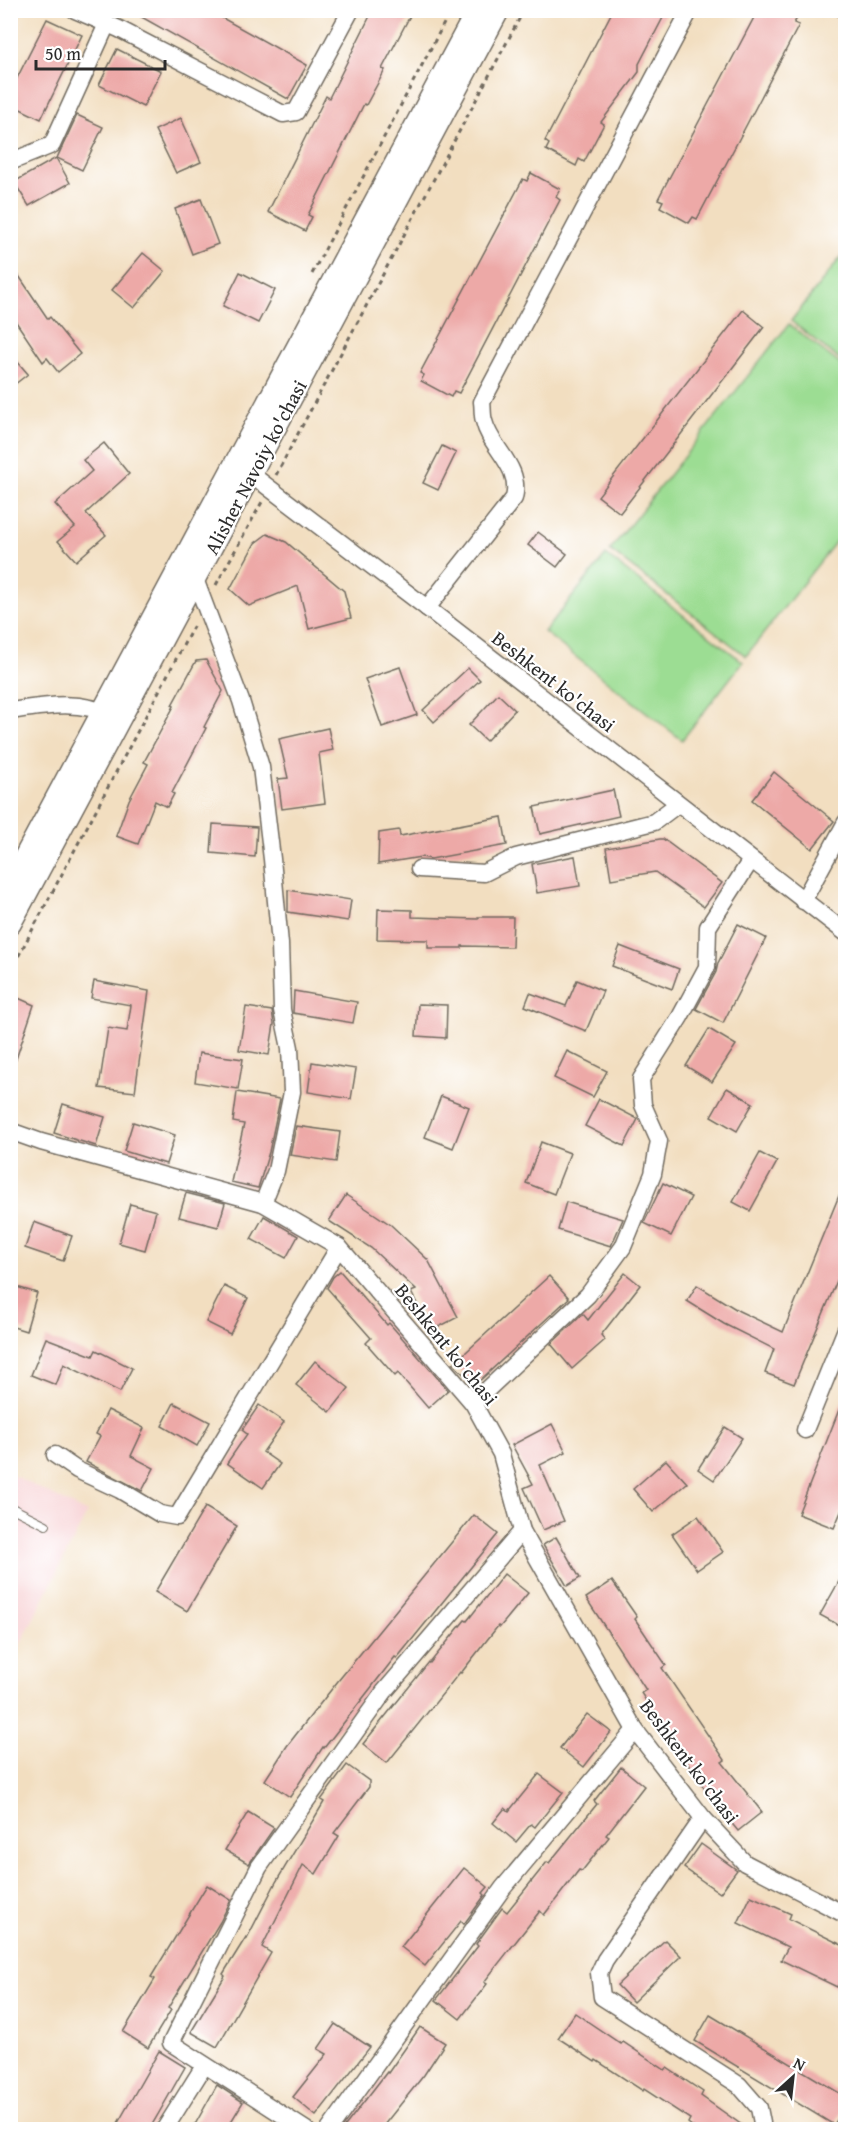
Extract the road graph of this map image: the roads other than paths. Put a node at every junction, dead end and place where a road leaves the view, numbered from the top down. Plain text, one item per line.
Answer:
1 (75, 10) edge
2 (351, 10) edge
3 (690, 10) edge
4 (479, 16) edge
5 (107, 24) junction
6 (10, 162) edge
7 (243, 469) junction
8 (186, 557) junction
9 (195, 579) junction
10 (427, 608) junction
11 (10, 711) edge
12 (111, 715) junction
13 (678, 804) junction
14 (846, 822) edge
15 (752, 860) junction
16 (418, 869) dead end
17 (10, 886) edge
18 (803, 901) junction
19 (10, 923) edge
20 (846, 933) edge
21 (10, 1131) edge
22 (263, 1203) junction
23 (339, 1247) junction
24 (846, 1329) edge
25 (473, 1403) junction
26 (805, 1430) dead end
27 (55, 1455) dead end
28 (10, 1507) edge
29 (46, 1525) dead end
30 (522, 1531) junction
31 (635, 1730) junction
32 (703, 1818) junction
33 (846, 1915) edge
34 (204, 2066) junction
35 (164, 2130) edge
36 (306, 2130) edge
37 (329, 2130) edge
38 (759, 2130) edge

1 - 5 street
2 - 5 street
3 - 10 street
4 - 7 main road, Alisher Navoiy ko'chasi
5 - 6 street
7 - 8 main road, Alisher Navoiy ko'chasi
7 - 9 main road, Alisher Navoiy ko'chasi
7 - 10 street, Beshkent ko'chasi
8 - 9 street
8 - 12 main road, Alisher Navoiy ko'chasi
9 - 12 main road, Alisher Navoiy ko'chasi
9 - 22 street
10 - 13 street, Beshkent ko'chasi
11 - 12 street
12 - 17 main road, Alisher Navoiy ko'chasi
12 - 19 main road, Alisher Navoiy ko'chasi
13 - 15 street, Beshkent ko'chasi
13 - 16 street
14 - 18 street
15 - 18 street, Beshkent ko'chasi
15 - 25 street
18 - 20 street, Beshkent ko'chasi
21 - 22 street, Beshkent ko'chasi
22 - 23 street, Beshkent ko'chasi
23 - 25 street, Beshkent ko'chasi
23 - 27 street
24 - 26 street
25 - 30 street, Beshkent ko'chasi
28 - 29 lane
30 - 31 street, Beshkent ko'chasi
30 - 34 street
31 - 32 street, Beshkent ko'chasi
31 - 37 street
32 - 33 street, Beshkent ko'chasi
32 - 38 street
34 - 35 street
34 - 36 street

